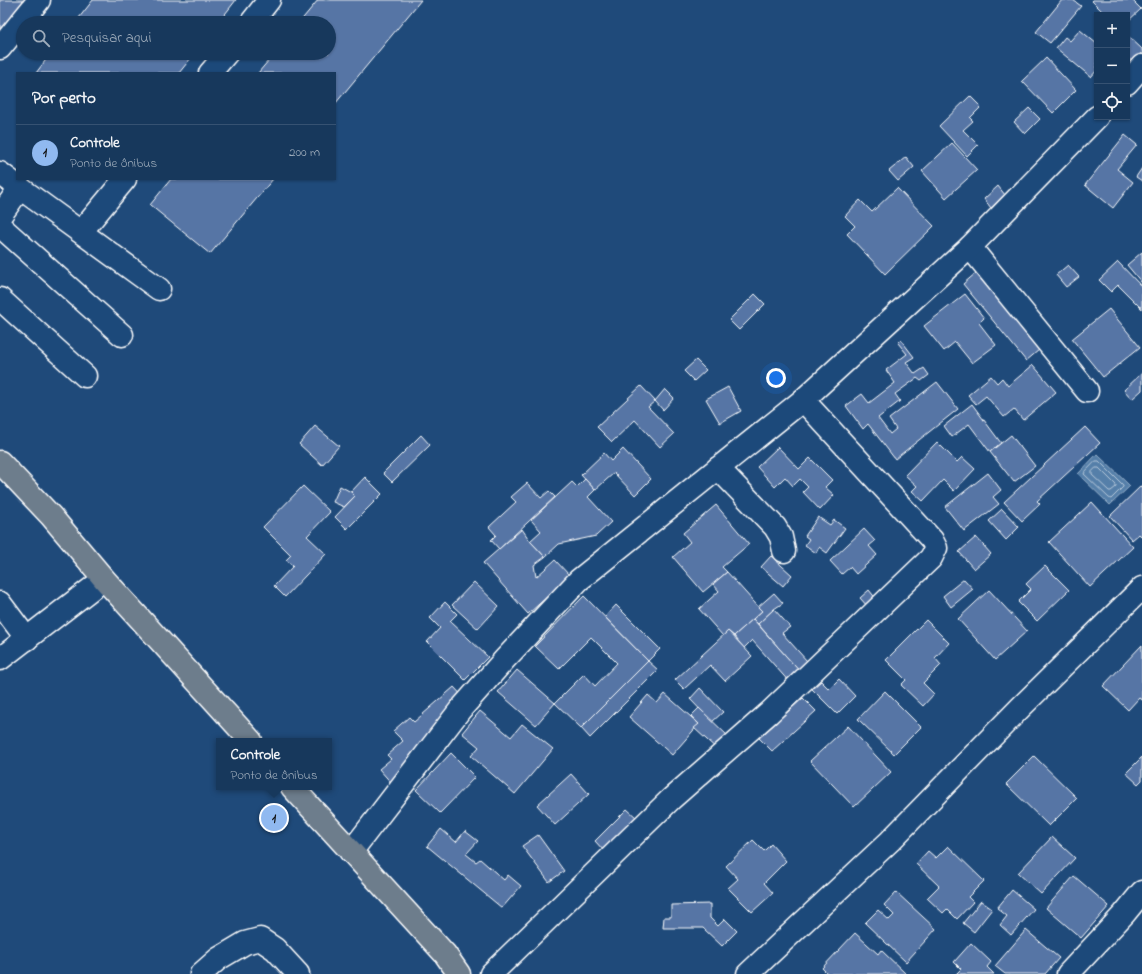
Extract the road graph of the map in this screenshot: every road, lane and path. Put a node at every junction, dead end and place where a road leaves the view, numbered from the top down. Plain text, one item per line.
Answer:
1 (39, 0) edge
2 (270, 0) edge
3 (26, 16) edge
4 (257, 16) edge
5 (16, 28) edge
6 (0, 48) edge
7 (221, 60) edge
8 (1142, 66) edge
9 (211, 72) edge
10 (1130, 80) edge
11 (1094, 120) edge
12 (0, 174) edge
13 (123, 180) edge
14 (20, 188) junction
15 (0, 216) edge
16 (0, 226) edge
17 (81, 232) junction
18 (970, 247) junction
19 (159, 289) dead end
20 (0, 300) edge
21 (122, 334) dead end
22 (85, 376) dead end
23 (1087, 391) dead end
24 (803, 400) junction
25 (0, 462) edge
26 (718, 468) junction
27 (784, 551) dead end
28 (104, 580) junction
29 (1142, 588) edge
30 (0, 603) edge
31 (27, 639) junction
32 (0, 660) edge
33 (247, 738) edge
34 (295, 790) edge
35 (351, 852) junction
36 (1142, 892) edge
37 (445, 954) junction
38 (201, 974) edge
39 (298, 974) edge
40 (459, 974) edge
41 (471, 974) edge
42 (491, 974) edge
43 (748, 974) edge
44 (1068, 974) edge

1 - 3 street
2 - 4 street
5 - 6 street
7 - 9 street
8 - 10 street
11 - 18 street
12 - 14 street
13 - 17 street
14 - 15 street
14 - 17 street
16 - 21 street
17 - 19 street
18 - 23 street
18 - 24 street
20 - 22 street
24 - 26 street
24 - 42 street
25 - 28 highway
26 - 27 street
26 - 35 street
28 - 31 street
28 - 33 highway
29 - 43 street
30 - 31 street
31 - 32 street
34 - 35 highway
35 - 37 highway
36 - 44 street
37 - 40 highway
37 - 41 highway
38 - 39 street

